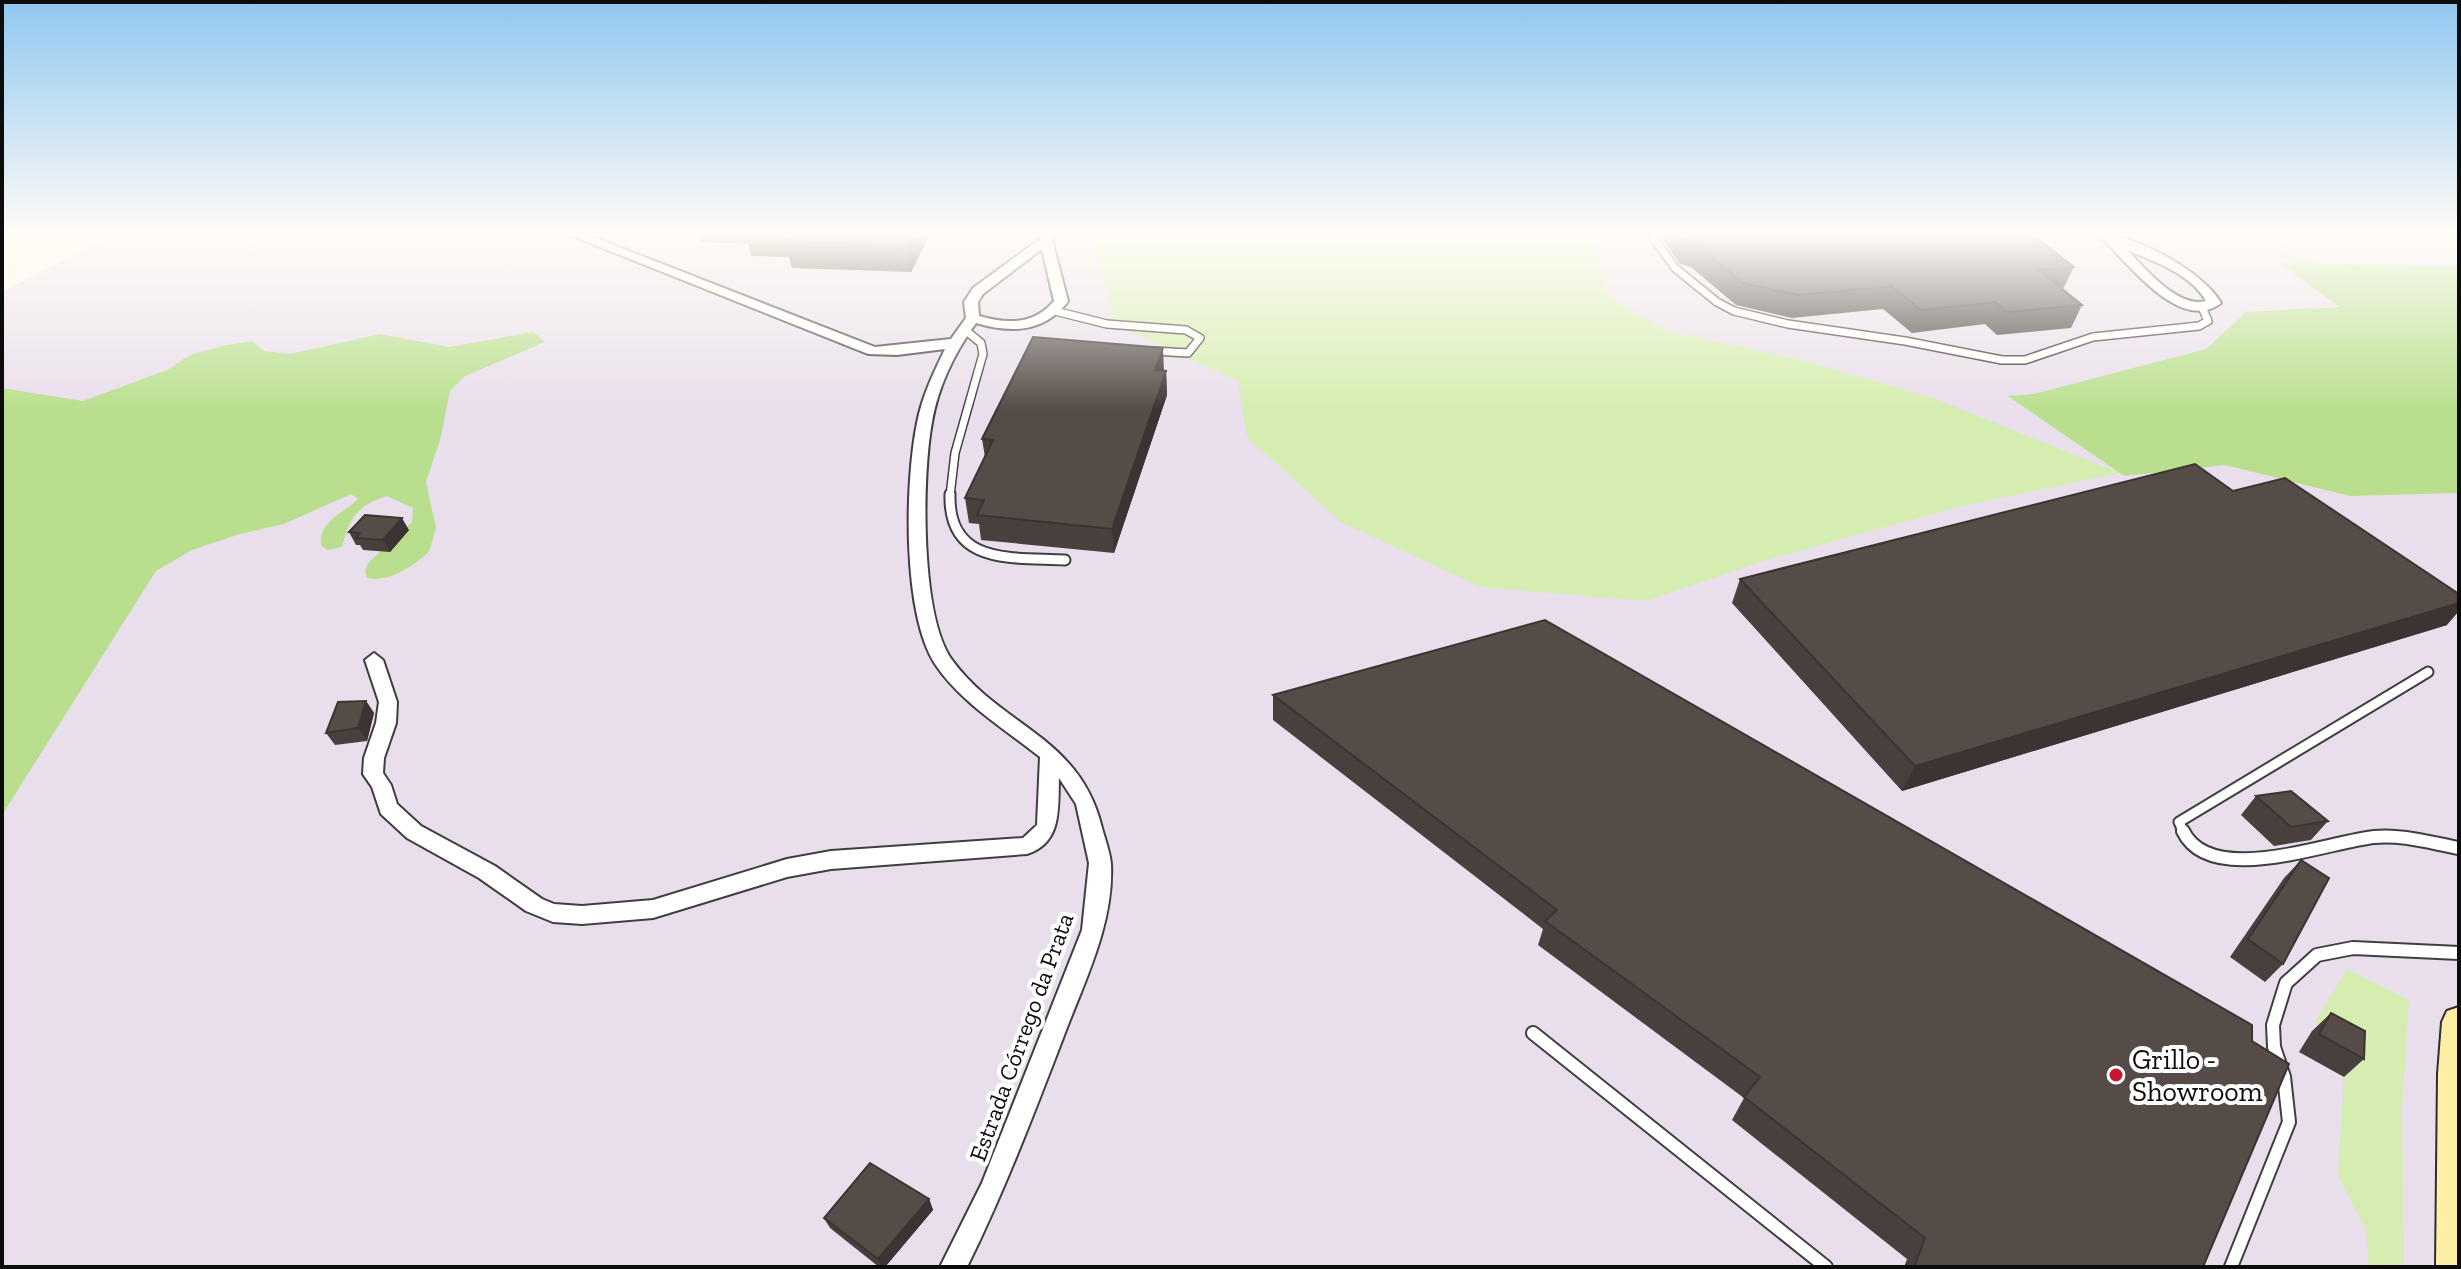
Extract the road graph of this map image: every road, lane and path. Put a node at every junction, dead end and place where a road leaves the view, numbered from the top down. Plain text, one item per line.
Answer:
1 (723, 292) edge
2 (977, 292) edge
3 (1059, 292) edge
4 (1705, 292) edge
5 (2164, 292) edge
6 (2206, 292) edge
7 (2202, 307) junction
8 (1055, 311) junction
9 (964, 330) junction
10 (1144, 350) edge
11 (1065, 560) dead end
12 (374, 660) dead end
13 (2428, 672) dead end
14 (1050, 754) junction
15 (2459, 848) edge
16 (2459, 953) edge
17 (2459, 1022) edge
18 (1533, 1033) dead end
19 (953, 1267) edge
20 (1826, 1267) edge
21 (2231, 1267) edge
22 (2455, 1267) edge

1 - 9 street
2 - 9 street, Estrada Córrego da Prata
3 - 8 street
4 - 7 lane
5 - 7 street
6 - 7 street
8 - 9 street
8 - 10 lane
9 - 11 lane
9 - 14 street, Estrada Córrego da Prata
12 - 14 street
13 - 15 lane
14 - 19 street, Estrada Córrego da Prata
16 - 21 lane
17 - 22 main road
18 - 20 lane

